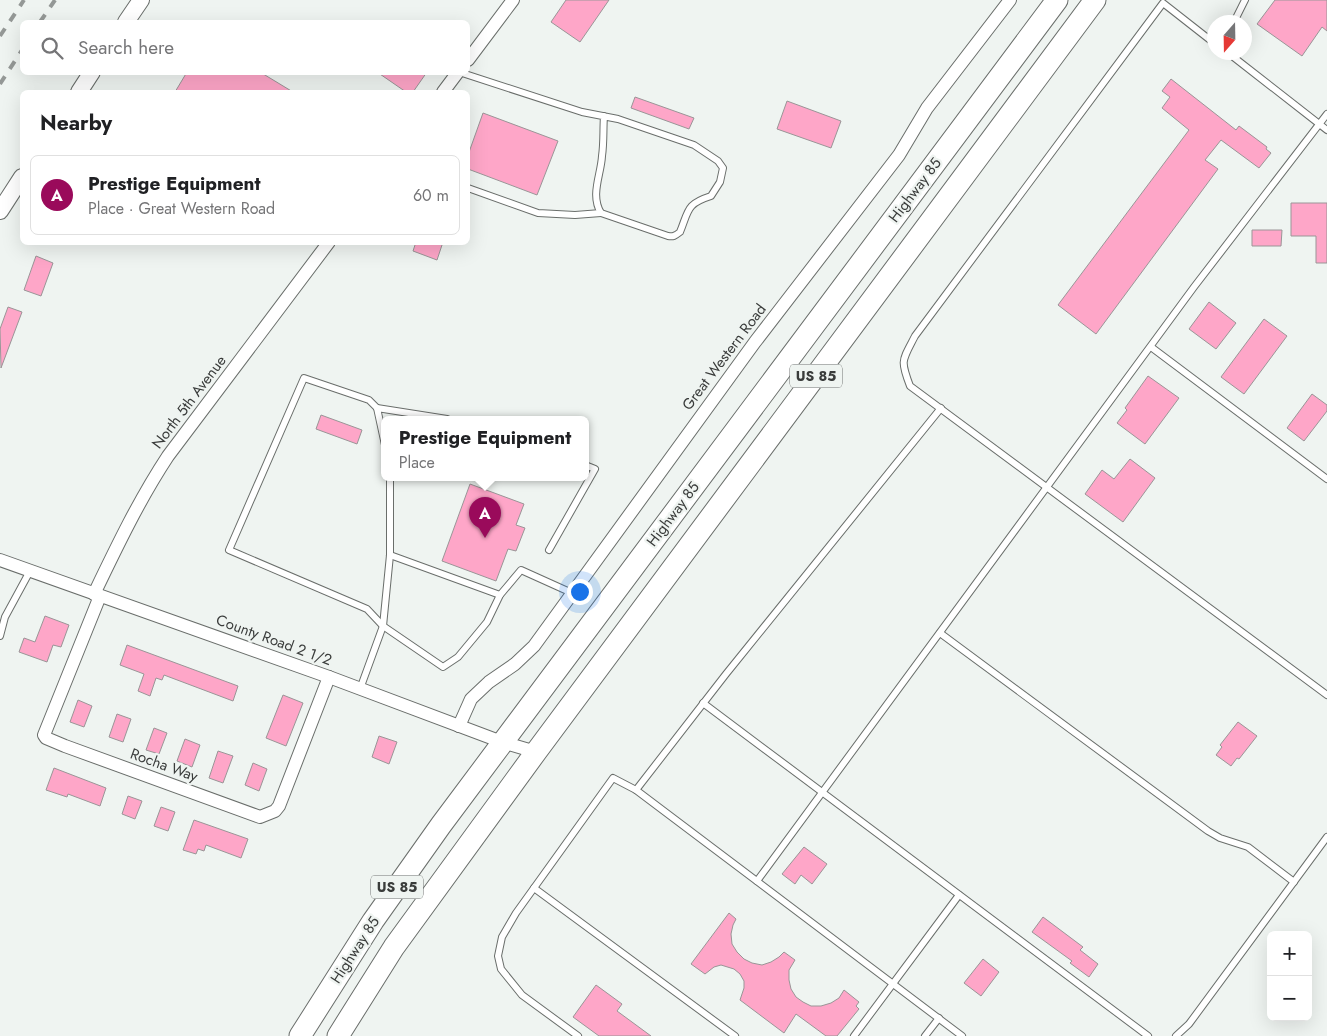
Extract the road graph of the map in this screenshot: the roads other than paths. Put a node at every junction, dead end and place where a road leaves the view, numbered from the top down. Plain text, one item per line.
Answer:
1 (141, 0) edge
2 (513, 0) edge
3 (1010, 0) edge
4 (1057, 0) edge
5 (1095, 0) edge
6 (1245, 0) edge
7 (1238, 15) edge
8 (127, 20) edge
9 (1207, 38) edge
10 (470, 57) edge
11 (1237, 60) edge
12 (90, 75) edge
13 (456, 75) edge
14 (467, 75) edge
15 (80, 90) edge
16 (444, 90) edge
17 (1327, 114) edge
18 (604, 116) junction
19 (1319, 124) junction
20 (1327, 130) edge
21 (20, 180) edge
22 (470, 189) edge
23 (0, 211) edge
24 (601, 213) junction
25 (327, 245) edge
26 (1151, 347) junction
27 (377, 408) junction
28 (940, 408) junction
29 (428, 416) edge
30 (381, 426) edge
31 (589, 467) edge
32 (1327, 479) edge
33 (589, 480) edge
34 (390, 481) edge
35 (588, 481) edge
36 (1047, 487) junction
37 (549, 550) dead end
38 (390, 555) junction
39 (0, 560) edge
40 (30, 570) junction
41 (572, 593) junction
42 (500, 595) junction
43 (97, 597) junction
44 (383, 626) junction
45 (940, 633) junction
46 (0, 636) edge
47 (329, 677) junction
48 (360, 689) junction
49 (1327, 695) edge
50 (703, 704) junction
51 (459, 726) junction
52 (502, 742) junction
53 (536, 752) junction
54 (636, 790) junction
55 (822, 793) junction
56 (1327, 837) edge
57 (757, 881) junction
58 (1294, 882) junction
59 (534, 888) junction
60 (959, 895) junction
61 (893, 984) junction
62 (939, 1018) junction
63 (300, 1036) edge
64 (338, 1036) edge
65 (578, 1036) edge
66 (735, 1036) edge
67 (854, 1036) edge
68 (925, 1036) edge
69 (962, 1036) edge
70 (1148, 1036) edge
71 (1176, 1036) edge

1 - 8 street
2 - 10 street
3 - 41 street, Great Western Road
4 - 52 highway, Highway 85 / US 85
5 - 53 highway, Highway 85 / US 85
6 - 7 lane
9 - 28 lane
11 - 19 lane
12 - 15 street
13 - 16 street
14 - 18 lane
17 - 19 lane
18 - 24 lane
18 - 24 lane
19 - 20 lane
19 - 26 lane
21 - 23 street
22 - 24 lane
25 - 43 street, North 5th Avenue
26 - 32 lane
26 - 36 lane
27 - 29 lane
27 - 30 lane
27 - 44 lane
28 - 36 lane
28 - 50 lane
31 - 33 lane
34 - 38 lane
35 - 37 lane
36 - 45 lane
36 - 49 lane
38 - 42 lane
38 - 44 lane
39 - 40 street, County Road 2 1/2
40 - 43 street, County Road 2 1/2
40 - 46 lane
41 - 42 lane
41 - 51 street, Great Western Road
42 - 44 lane
43 - 47 street, County Road 2 1/2
43 - 47 street, Rocha Way
44 - 48 lane
45 - 55 lane
45 - 58 lane
47 - 48 street, County Road 2 1/2
48 - 51 street, County Road 2 1/2
50 - 54 lane
50 - 55 lane
51 - 52 street, County Road 2 1/2
52 - 53 street, County Road 2 1/2
52 - 63 highway, Highway 85 / US 85
53 - 64 highway, Highway 85 / US 85
54 - 57 lane
54 - 59 lane
55 - 57 lane
55 - 60 lane
56 - 58 lane
57 - 61 lane
58 - 71 lane
59 - 65 lane
59 - 66 lane
60 - 61 lane
60 - 70 lane
61 - 62 lane
61 - 67 lane
62 - 68 lane
62 - 69 lane

